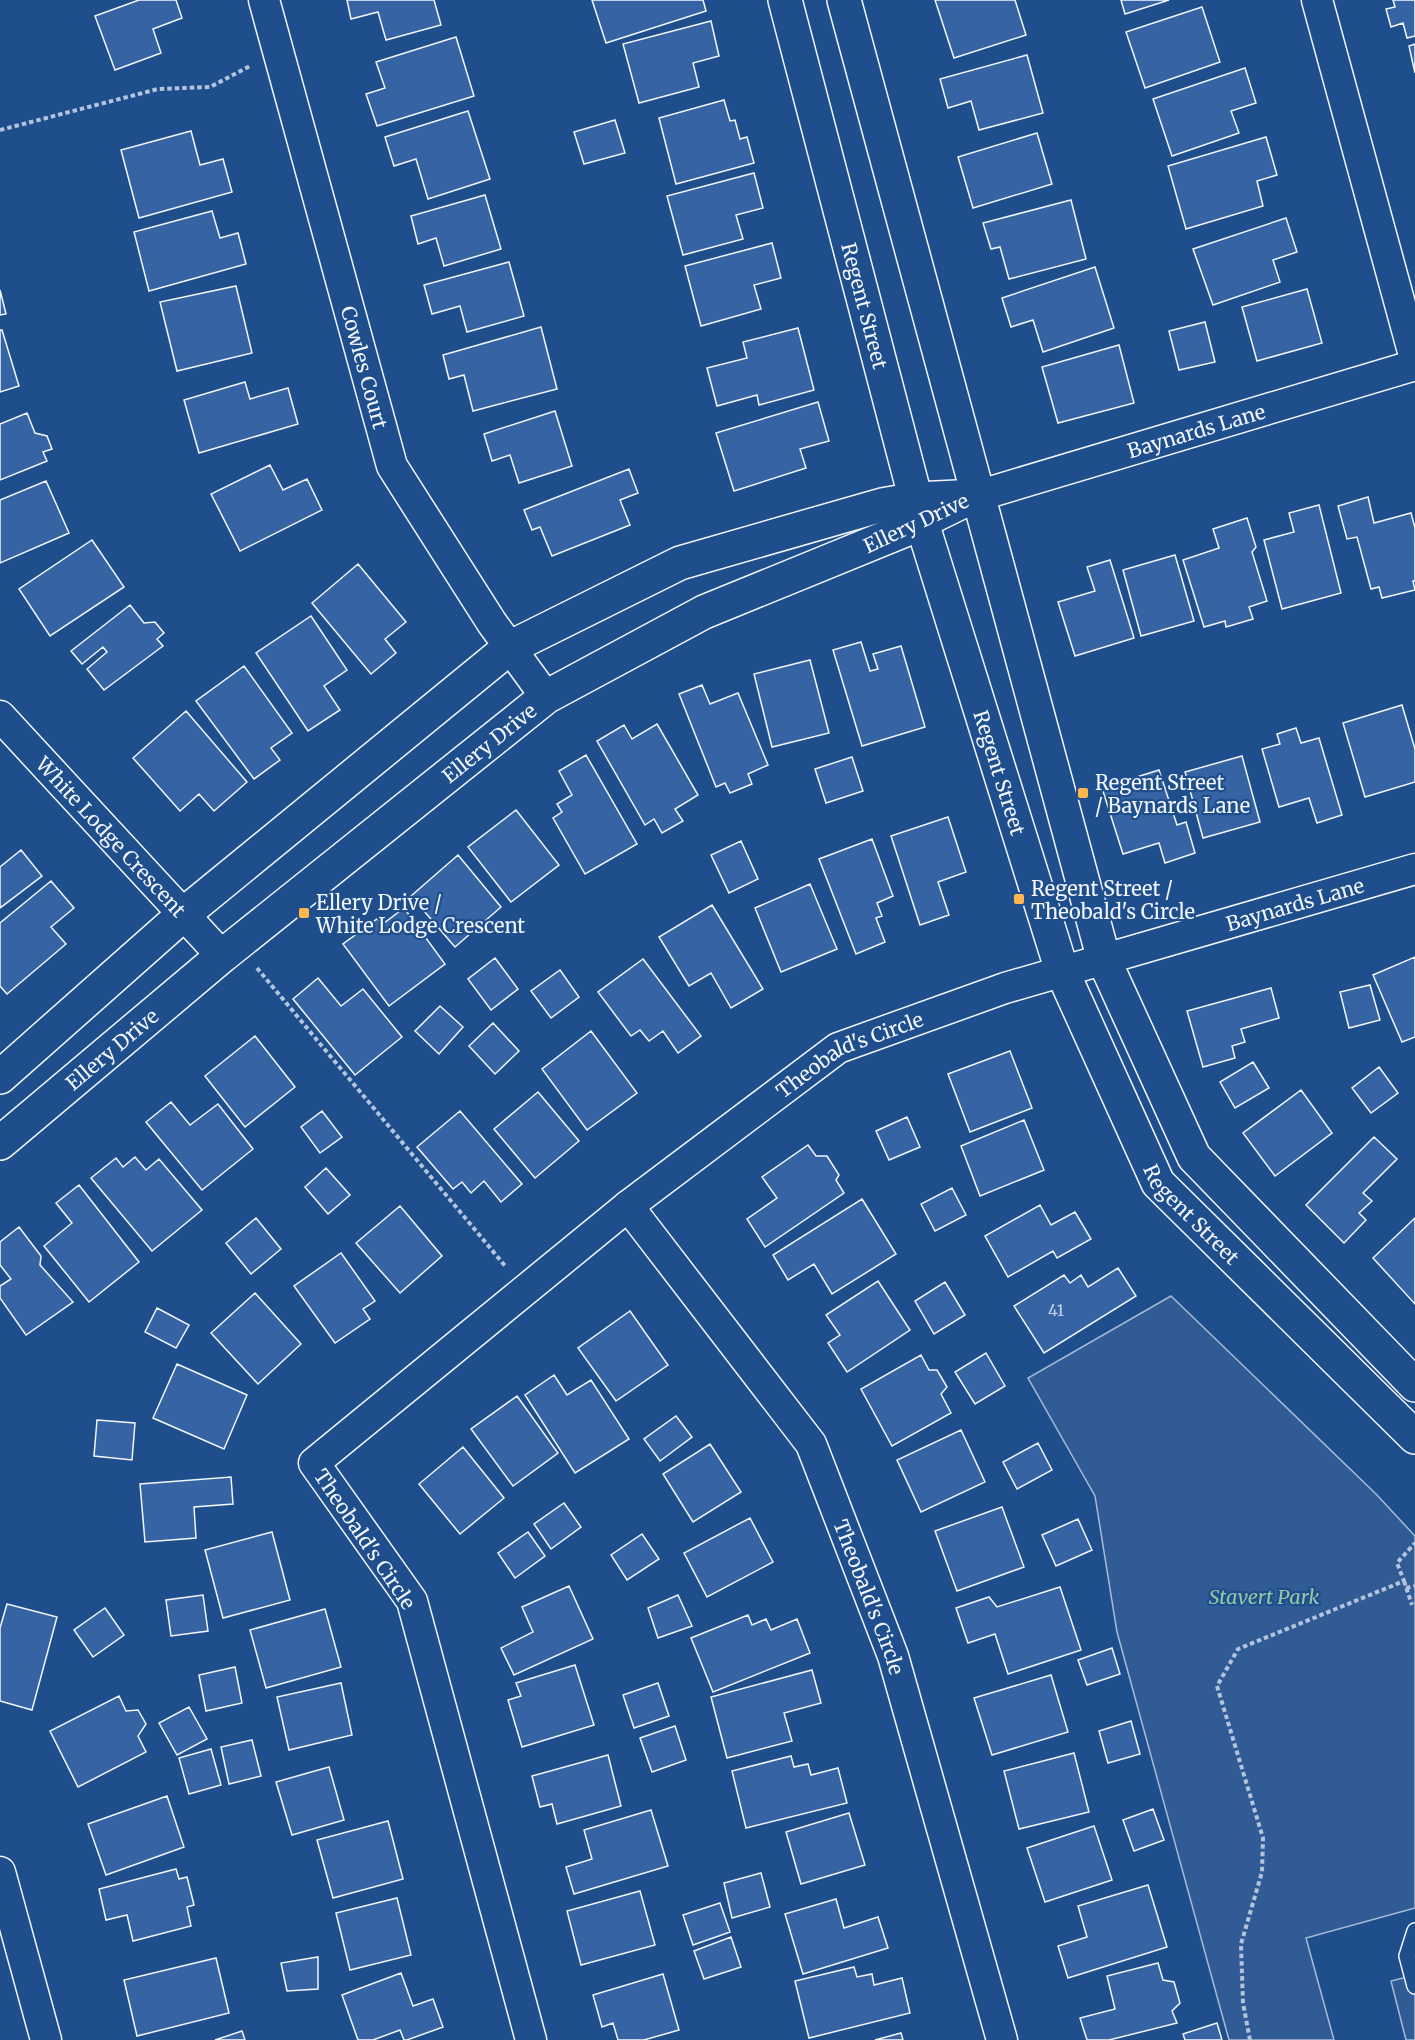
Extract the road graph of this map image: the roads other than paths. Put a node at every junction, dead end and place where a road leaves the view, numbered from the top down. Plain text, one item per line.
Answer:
1 (264, 0) edge
2 (785, 0) edge
3 (844, 0) edge
4 (1317, 0) edge
5 (1415, 359) edge
6 (1415, 365) edge
7 (977, 496) junction
8 (919, 511) junction
9 (509, 648) junction
10 (546, 697) junction
11 (0, 716) edge
12 (1415, 869) edge
13 (184, 914) junction
14 (230, 950) junction
15 (1104, 960) junction
16 (1062, 971) junction
17 (0, 1077) edge
18 (0, 1143) edge
19 (628, 1206) junction
20 (1415, 1385) edge
21 (1415, 1437) edge
22 (0, 1872) edge
23 (1415, 1931) edge
24 (1415, 1986) edge
25 (46, 2040) edge
26 (531, 2040) edge
27 (1002, 2040) edge

1 - 9 street, Cowles Court
2 - 8 street, Regent Street
3 - 7 street, Regent Street
4 - 5 street
6 - 7 street, Baynards Lane
7 - 8 street, Ellery Drive
7 - 15 street, Regent Street
8 - 9 street, Ellery Drive
8 - 10 street, Ellery Drive
8 - 16 street, Regent Street
9 - 10 street, Cowles Court
9 - 13 street, Ellery Drive
10 - 14 street, Ellery Drive
11 - 13 street, White Lodge Crescent
12 - 15 street, Baynards Lane
13 - 14 street, White Lodge Crescent
13 - 17 street, Ellery Drive
14 - 18 street, Ellery Drive
15 - 16 street, Theobald's Circle
15 - 20 street, Regent Street
16 - 19 street, Theobald's Circle
16 - 21 street, Regent Street
19 - 26 street, Theobald's Circle
19 - 27 street, Theobald's Circle
22 - 25 street
23 - 24 lane

